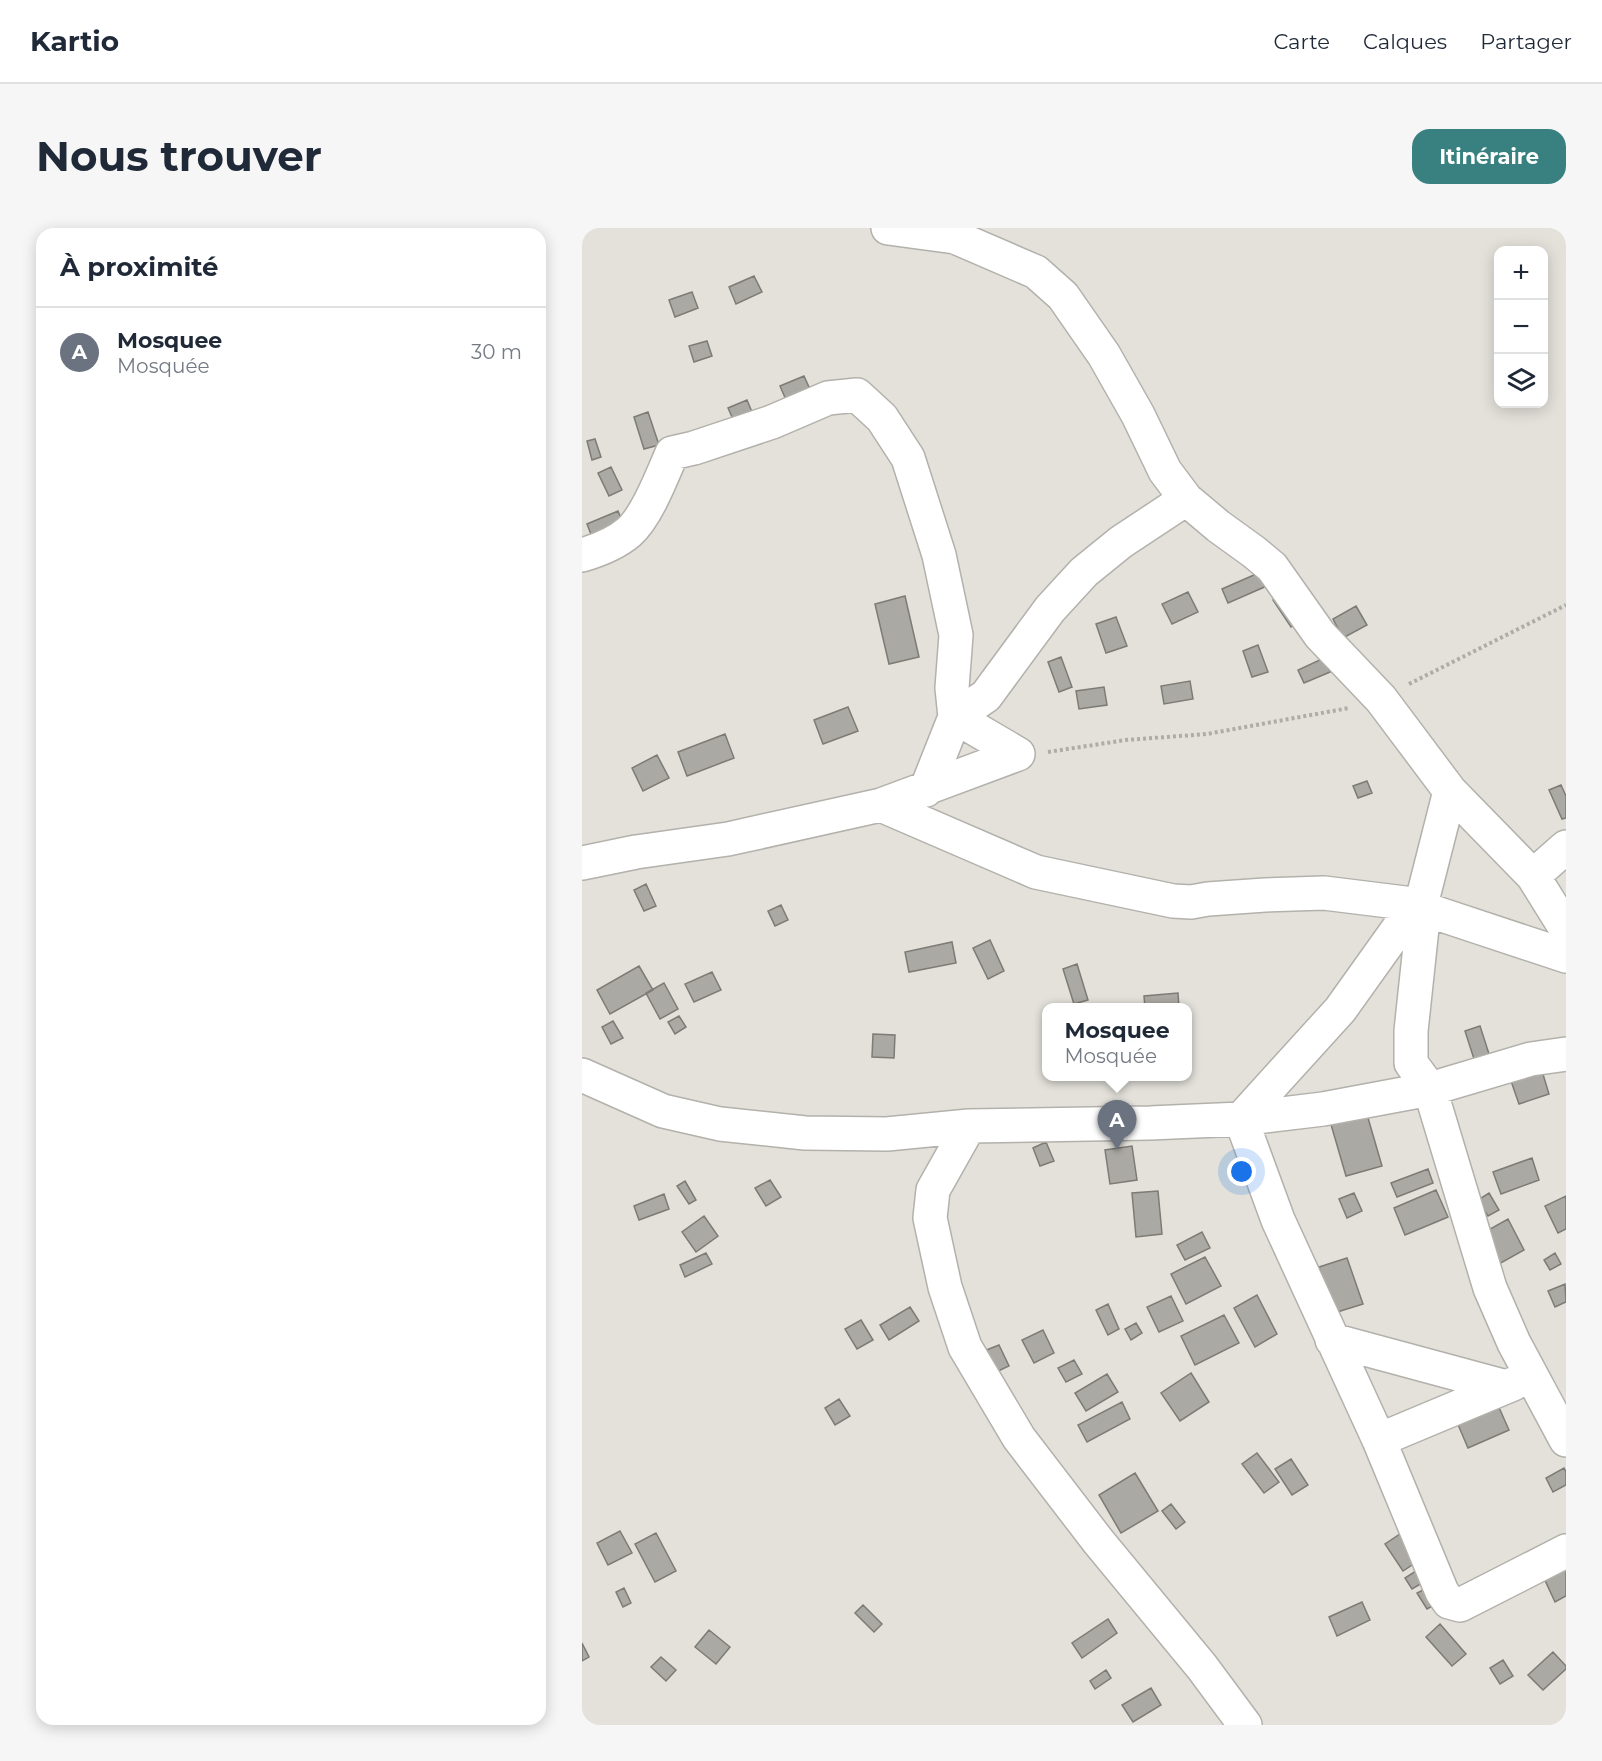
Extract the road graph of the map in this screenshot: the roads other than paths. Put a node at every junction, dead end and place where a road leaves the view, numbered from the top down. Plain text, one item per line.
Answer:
1 (888, 228) edge
2 (1186, 499) junction
3 (582, 555) edge
4 (955, 717) junction
5 (926, 790) junction
6 (1450, 791) junction
7 (881, 805) junction
8 (1566, 847) edge
9 (582, 863) edge
10 (1533, 876) junction
11 (1423, 907) junction
12 (1566, 929) edge
13 (1566, 956) edge
14 (1566, 1054) edge
15 (582, 1075) edge
16 (1430, 1089) junction
17 (1241, 1119) junction
18 (969, 1126) junction
19 (1332, 1340) junction
20 (1519, 1382) junction
21 (1564, 1432) edge
22 (1379, 1440) junction
23 (1566, 1551) edge
24 (1245, 1725) edge

1 - 2 street
2 - 4 street
2 - 6 street
3 - 4 street
4 - 5 street
4 - 5 street
5 - 7 street
6 - 10 street
6 - 11 street
7 - 9 street
7 - 11 street
8 - 10 street
10 - 12 street
11 - 13 street
11 - 16 street
11 - 17 street
14 - 16 street
15 - 18 street
16 - 17 street
16 - 20 street
17 - 18 street
17 - 19 street
18 - 24 street
19 - 20 street
19 - 22 street
20 - 21 street
20 - 22 street
22 - 23 street

